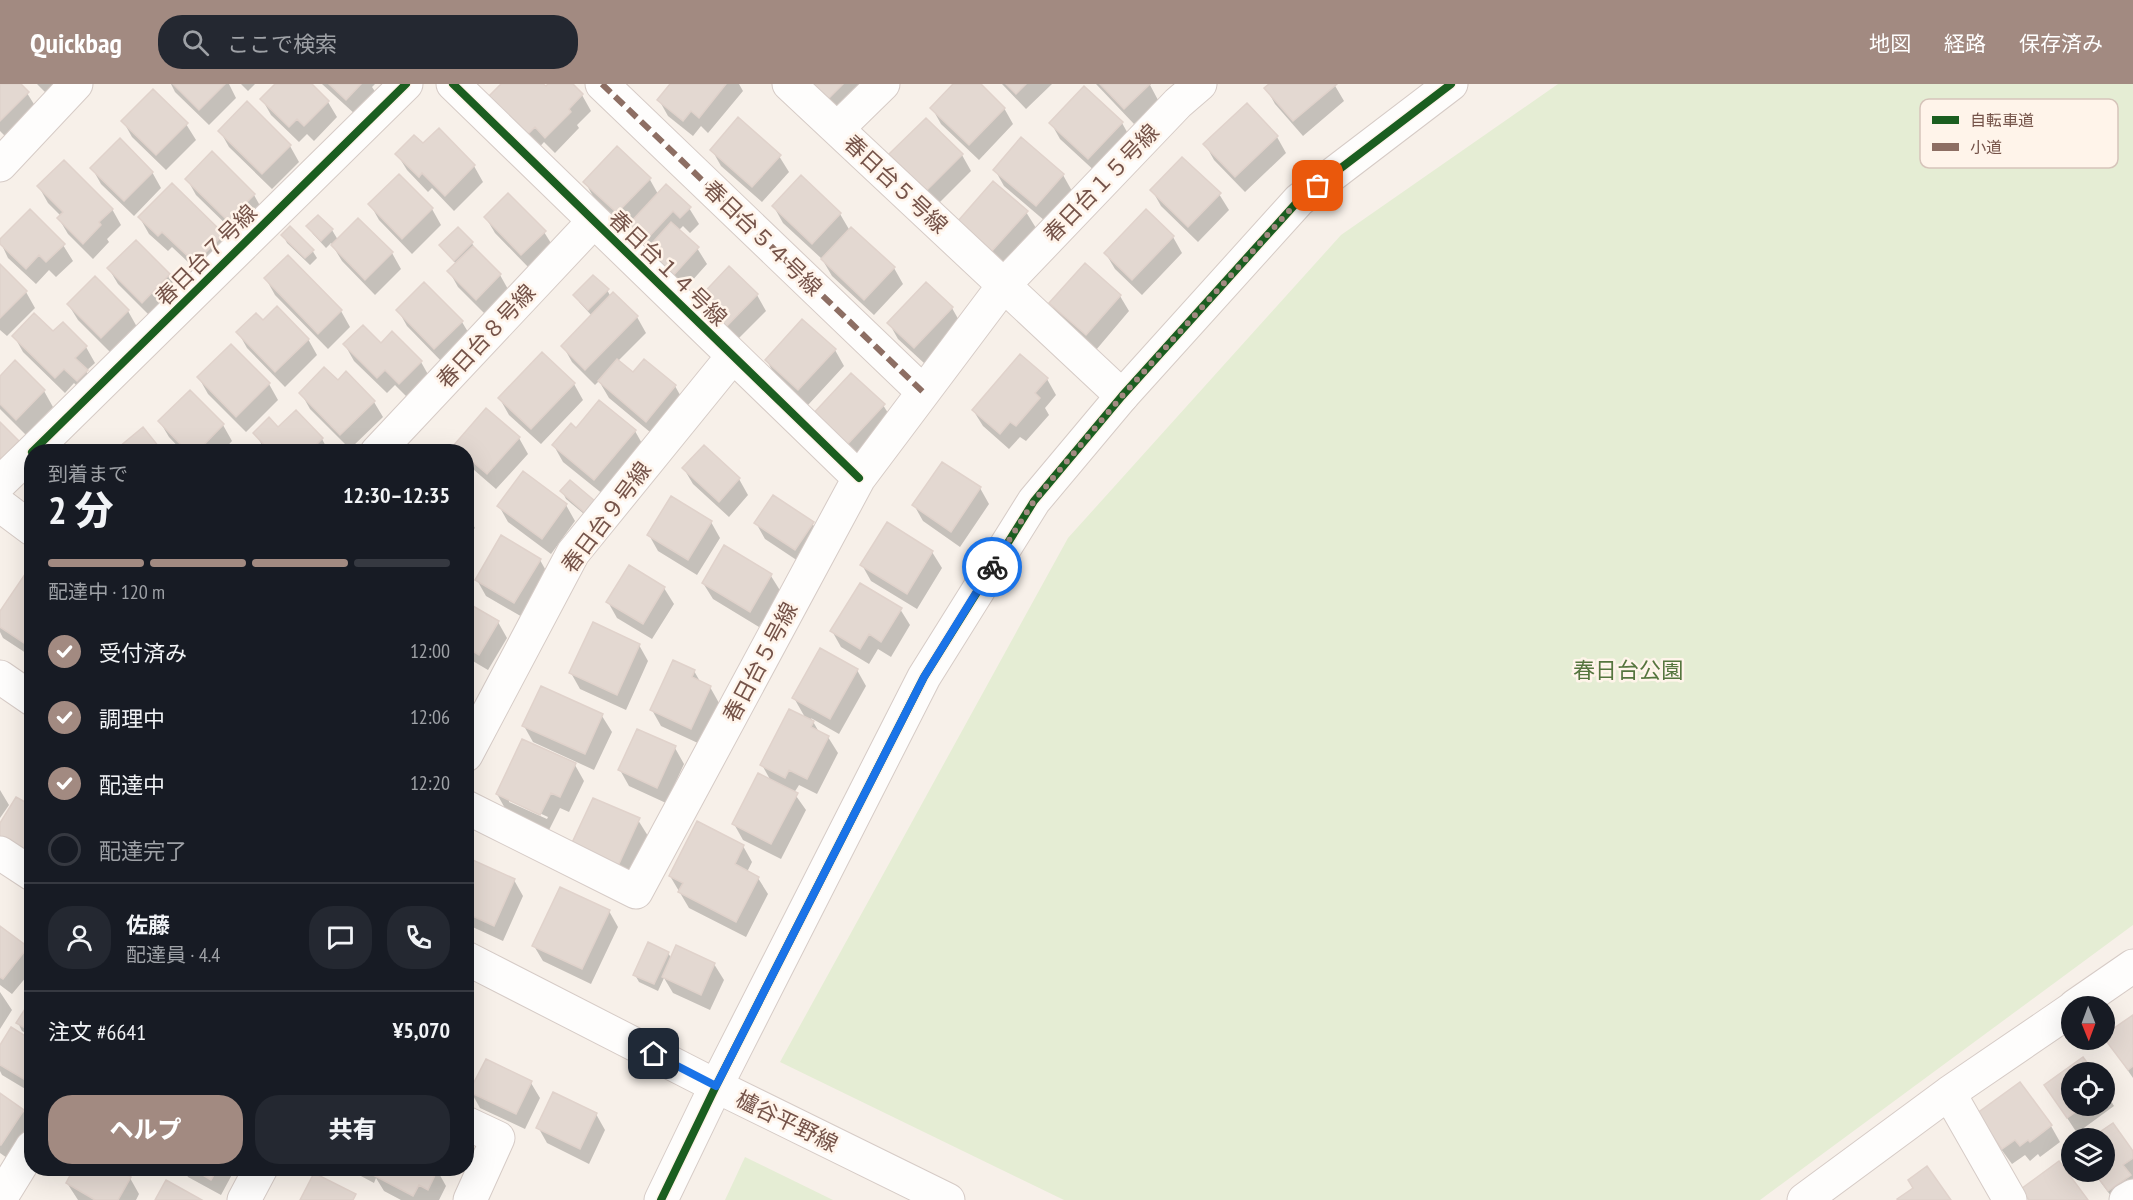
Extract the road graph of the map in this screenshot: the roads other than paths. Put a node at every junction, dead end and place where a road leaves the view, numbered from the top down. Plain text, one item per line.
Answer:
1 (76, 84) edge
2 (406, 84) edge
3 (453, 84) edge
4 (602, 84) edge
5 (789, 84) edge
6 (883, 84) edge
7 (1200, 84) edge
8 (1451, 84) edge
9 (837, 129) junction
10 (0, 165) edge
11 (594, 221) junction
12 (1004, 285) junction
13 (733, 356) junction
14 (923, 392) junction
15 (1122, 396) junction
16 (40, 444) edge
17 (385, 444) edge
18 (24, 460) edge
19 (859, 478) junction
20 (0, 483) edge
21 (0, 504) edge
22 (24, 523) edge
23 (0, 677) edge
24 (24, 694) edge
25 (474, 740) edge
26 (474, 811) edge
27 (0, 853) edge
28 (24, 869) edge
29 (474, 962) edge
30 (2133, 966) edge
31 (2090, 996) edge
32 (2061, 1016) edge
33 (716, 1086) junction
34 (1949, 1093) junction
35 (474, 1127) edge
36 (24, 1160) edge
37 (257, 1176) edge
38 (2133, 1196) edge
39 (0, 1199) edge
40 (244, 1200) edge
41 (470, 1200) edge
42 (661, 1200) edge
43 (948, 1200) edge
44 (1804, 1200) edge
45 (2010, 1200) edge
46 (2126, 1200) edge

1 - 10 street
2 - 16 street, 春日台７号線
3 - 11 street, 春日台１４号線
4 - 14 street, 春日台５４号線
5 - 9 street, 春日台５号線
6 - 9 street
7 - 12 street, 春日台１５号線
8 - 15 street
9 - 12 street, 春日台５号線
11 - 13 street, 春日台１４号線
11 - 17 street, 春日台８号線
12 - 14 street, 春日台５号線
12 - 15 street, 春日台５号線
13 - 19 street, 春日台１４号線
13 - 25 street, 春日台９号線
14 - 19 street, 春日台５号線
15 - 33 street
18 - 20 street, 春日台７号線
19 - 26 street, 春日台５号線
21 - 22 street
23 - 24 street
27 - 28 street
29 - 33 street, 櫨谷平野線
30 - 31 street
32 - 34 street
33 - 42 street
33 - 43 street, 櫨谷平野線
34 - 44 street
34 - 45 street
35 - 41 street
36 - 39 street
37 - 40 street
38 - 46 street

